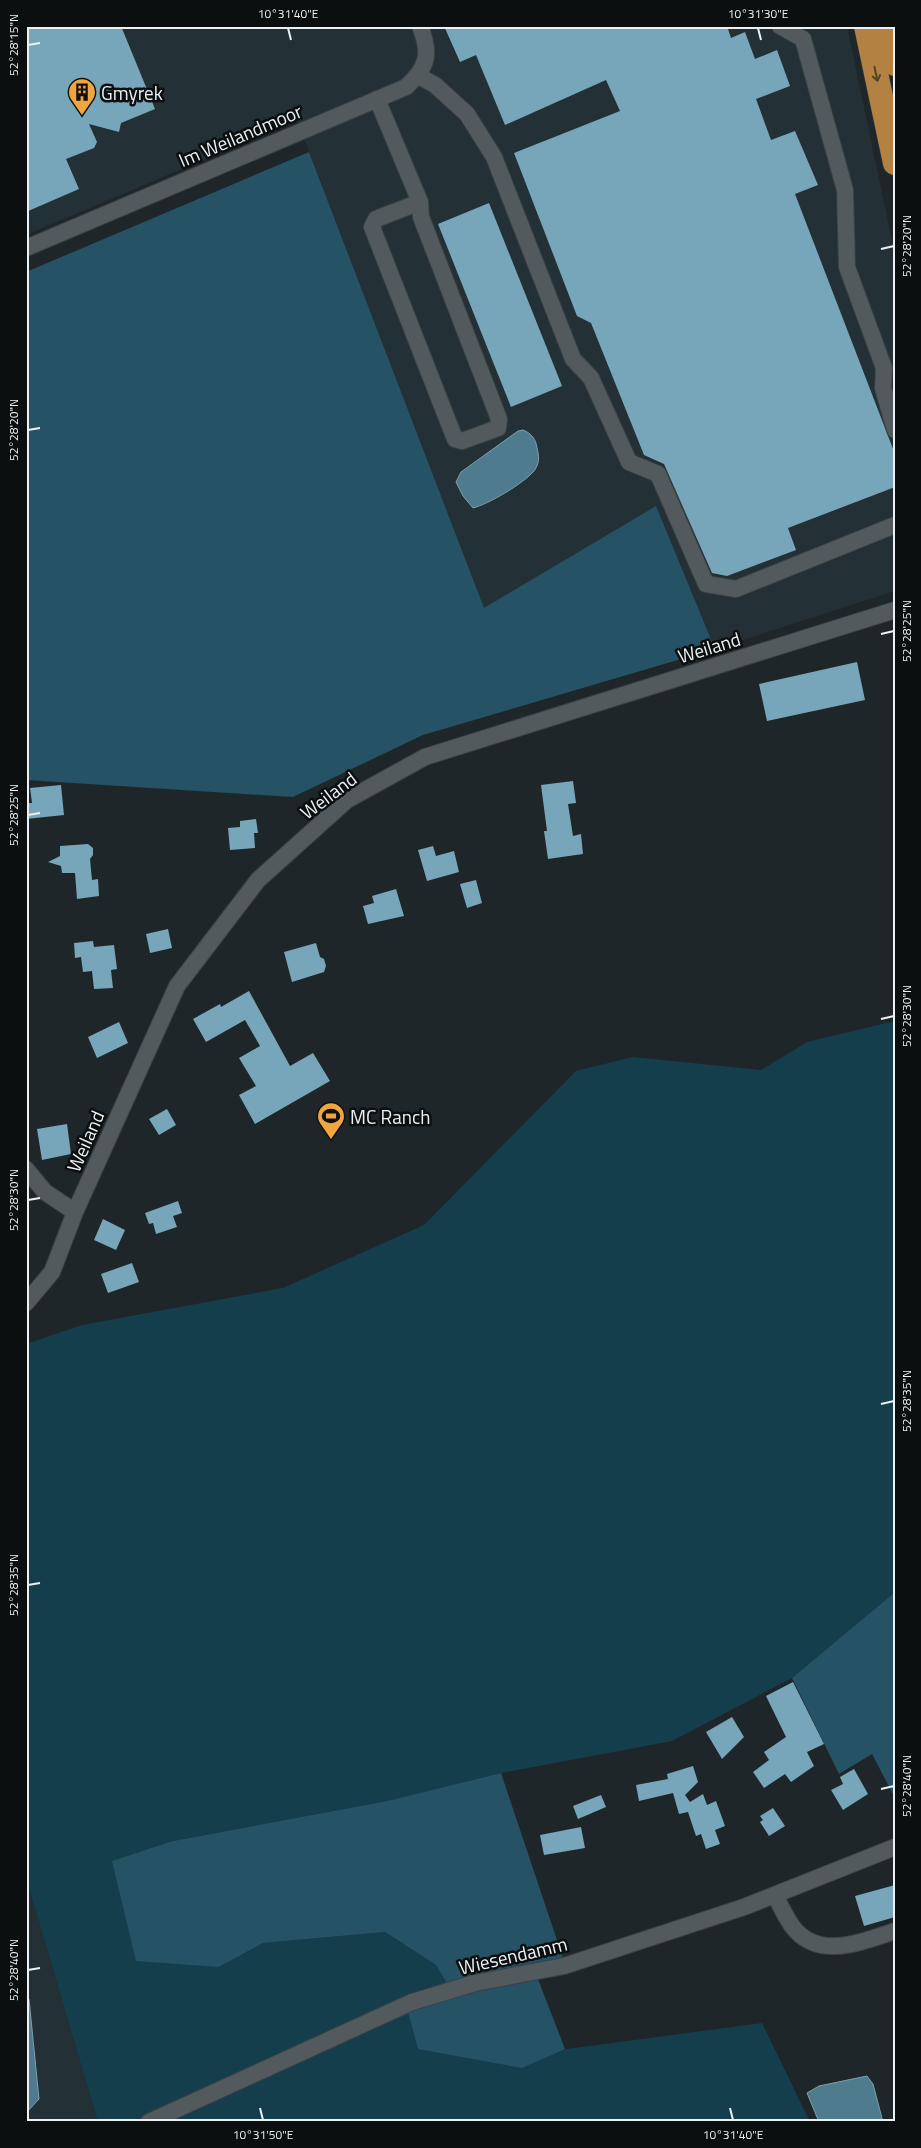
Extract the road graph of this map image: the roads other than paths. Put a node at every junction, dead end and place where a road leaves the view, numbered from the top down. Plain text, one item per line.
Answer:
1 (420, 26) edge
2 (780, 26) edge
3 (866, 26) edge
4 (886, 26) edge
5 (895, 64) edge
6 (419, 76) junction
7 (377, 99) junction
8 (895, 163) edge
9 (420, 202) junction
10 (26, 248) edge
11 (895, 430) edge
12 (895, 524) edge
13 (895, 610) edge
14 (26, 1169) edge
15 (75, 1212) junction
16 (26, 1303) edge
17 (895, 1847) edge
18 (775, 1896) junction
19 (895, 1932) edge
20 (149, 2122) edge

1 - 6 street
2 - 11 street
3 -> 8 highway
4 - 5 highway
6 - 7 street, Im Weilandmoor
6 - 12 street
7 - 9 street
7 - 10 street, Im Weilandmoor
9 - 9 street
13 - 15 street, Weiland
14 - 15 street
15 - 16 street, Weiland
17 - 18 street, Wiesendamm
18 - 19 street
18 - 20 street, Wiesendamm

